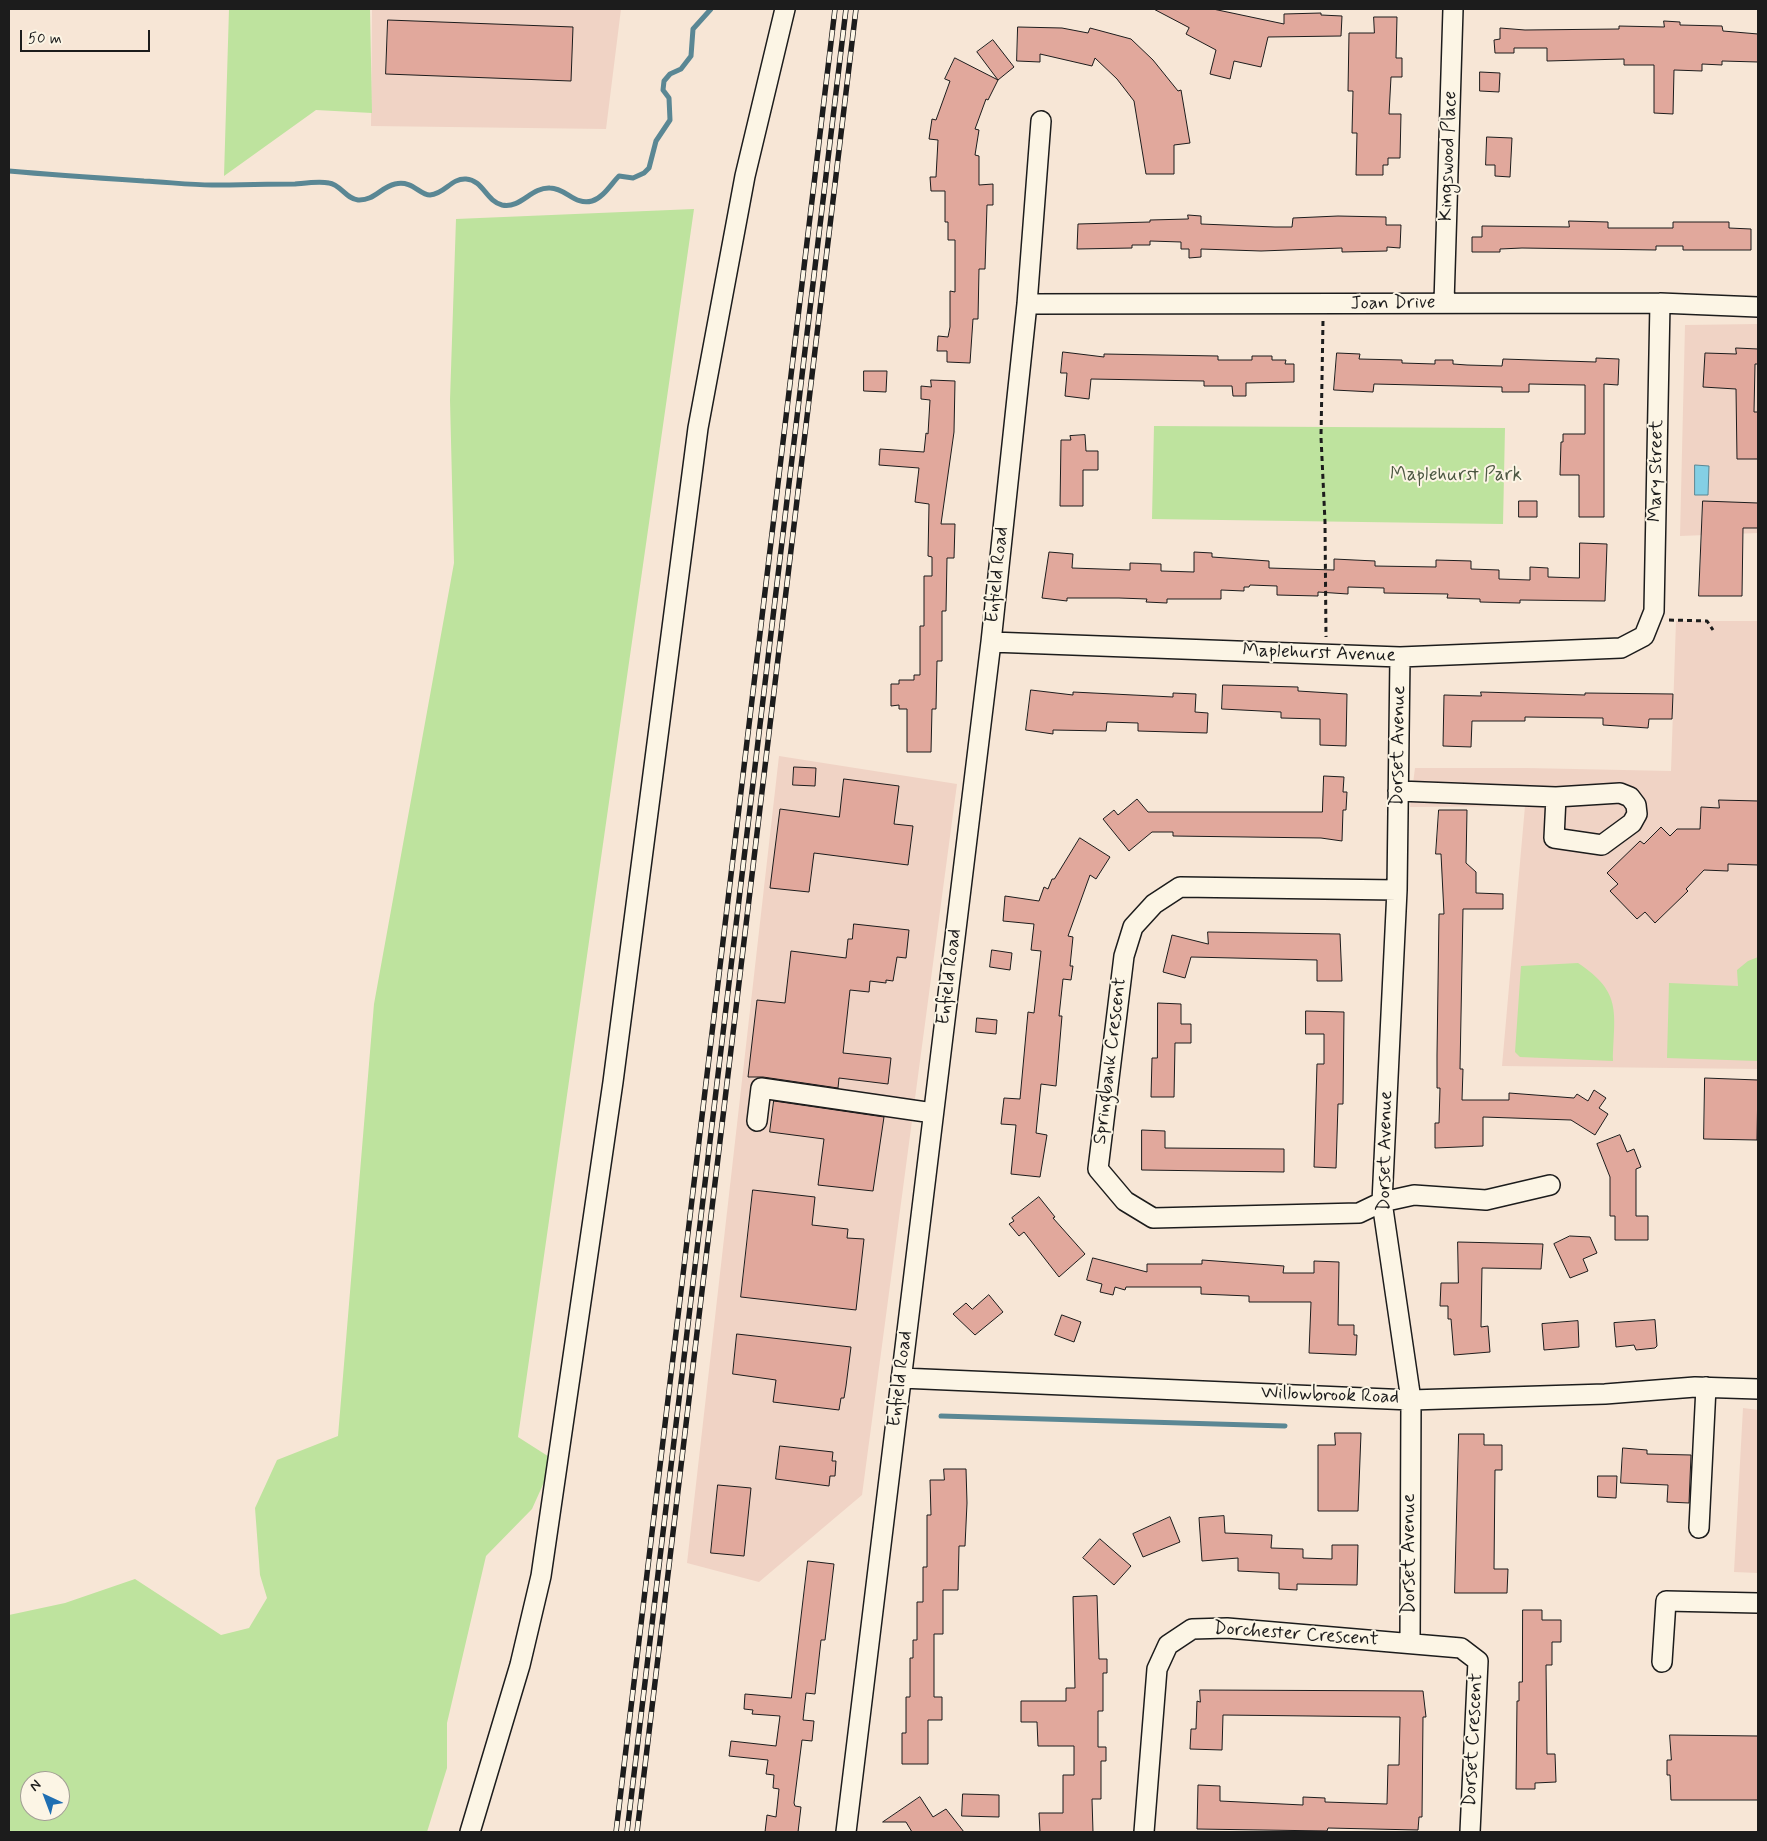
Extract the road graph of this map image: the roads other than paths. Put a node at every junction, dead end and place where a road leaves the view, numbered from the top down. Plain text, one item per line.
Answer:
1 (785, 9) edge
2 (1453, 9) edge
3 (1041, 121) dead end
4 (1444, 303) junction
5 (1027, 304) junction
6 (1660, 304) junction
7 (1758, 307) edge
8 (1647, 628) joint
9 (991, 642) junction
10 (1400, 657) junction
11 (1398, 791) junction
12 (1556, 797) dead end
13 (1397, 890) junction
14 (934, 1112) junction
15 (757, 1121) dead end
16 (1550, 1185) dead end
17 (1382, 1202) junction
18 (901, 1378) junction
19 (1706, 1387) junction
20 (1758, 1389) edge
21 (1411, 1400) junction
22 (1699, 1528) dead end
23 (1758, 1603) edge
24 (1410, 1643) junction
25 (1662, 1662) dead end
26 (470, 1832) edge
27 (846, 1832) edge
28 (1144, 1832) edge
29 (1470, 1832) edge

1 - 26 street
2 - 4 street, Kingswood Place
3 - 5 street, Enfield Road
4 - 5 street, Joan Drive
4 - 6 street, Joan Drive
5 - 9 street, Enfield Road
6 - 7 street, Joan Drive
6 - 8 street, Mary Street
8 - 10 street, Maplehurst Avenue
9 - 10 street, Maplehurst Avenue
9 - 14 street, Enfield Road
10 - 11 street, Dorset Avenue
11 - 12 street
11 - 13 street, Dorset Avenue
13 - 17 street, Dorset Avenue
13 - 17 street, Springbank Crescent
14 - 15 street
14 - 18 street, Enfield Road
16 - 17 street, Springbank Crescent
17 - 21 street, Dorset Avenue
18 - 21 street, Willowbrook Road
18 - 27 street, Enfield Road
19 - 20 street, Willowbrook Road
19 - 21 street, Willowbrook Road
19 - 22 street
21 - 24 street, Dorset Avenue
23 - 25 street
24 - 28 street, Dorchester Crescent
24 - 29 street, Dorset Crescent

